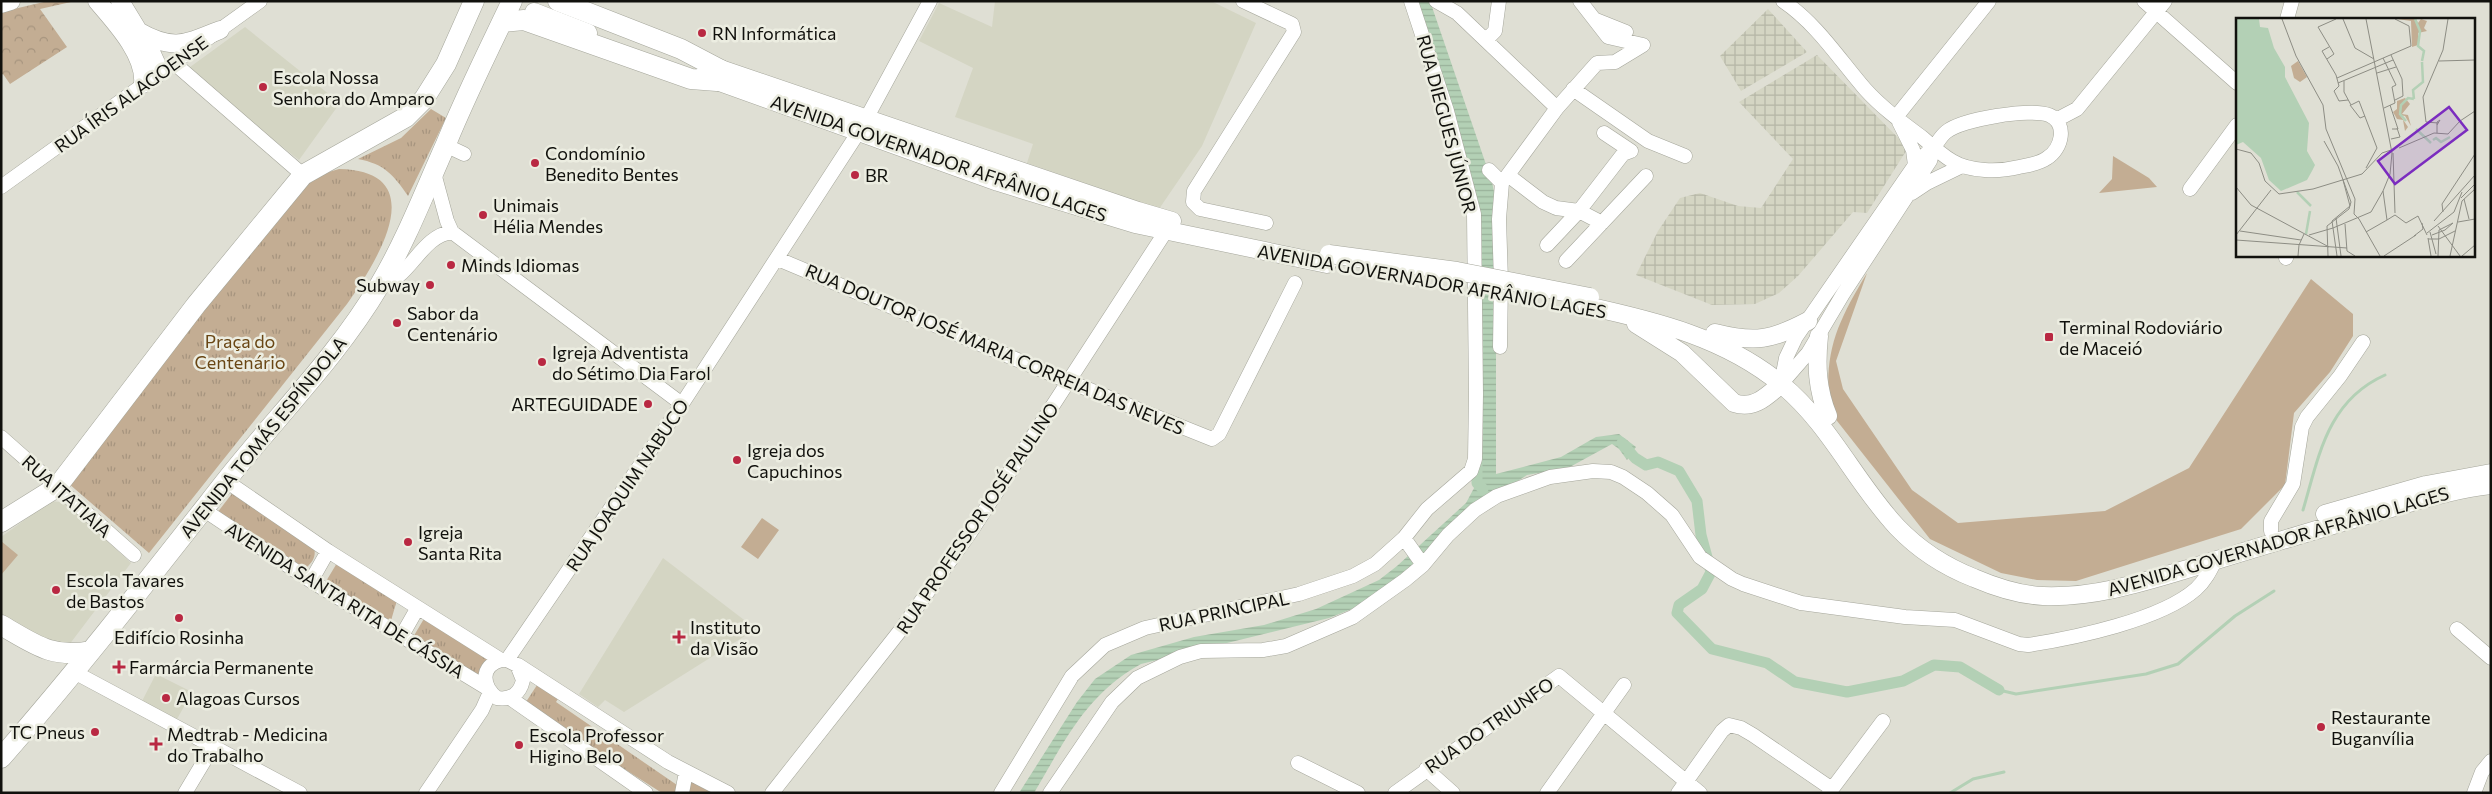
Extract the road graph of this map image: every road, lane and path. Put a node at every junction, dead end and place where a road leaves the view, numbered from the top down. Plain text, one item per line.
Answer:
1 (11, 1) edge
2 (97, 1) edge
3 (120, 1) edge
4 (260, 1) edge
5 (474, 1) edge
6 (512, 1) edge
7 (930, 1) edge
8 (1243, 1) edge
9 (1411, 1) edge
10 (1499, 1) edge
11 (1783, 1) edge
12 (1989, 1) edge
13 (2144, 1) edge
14 (2292, 1) edge
15 (1440, 2) edge
16 (1583, 2) edge
17 (1, 4) edge
18 (543, 5) edge
19 (2161, 6) edge
20 (920, 8) edge
21 (2287, 18) edge
22 (1595, 20) junction
23 (502, 22) junction
24 (220, 30) junction
25 (138, 31) junction
26 (1626, 32) dead end
27 (1486, 40) junction
28 (167, 68) junction
29 (719, 75) junction
30 (2236, 82) edge
31 (143, 84) junction
32 (1573, 89) junction
33 (1557, 108) junction
34 (1896, 117) junction
35 (2056, 120) junction
36 (862, 126) junction
37 (1626, 126) junction
38 (2236, 126) edge
39 (445, 145) junction
40 (1940, 146) junction
41 (464, 154) dead end
42 (1685, 156) dead end
43 (1915, 165) junction
44 (1962, 166) junction
45 (1489, 170) dead end
46 (434, 173) junction
47 (303, 175) junction
48 (1646, 176) dead end
49 (1505, 179) junction
50 (1, 187) edge
51 (2190, 189) dead end
52 (1905, 199) junction
53 (1579, 211) junction
54 (1266, 223) dead end
55 (1602, 224) junction
56 (1166, 231) junction
57 (452, 232) junction
58 (1547, 245) dead end
59 (778, 259) junction
60 (1328, 259) junction
61 (1566, 261) dead end
62 (1295, 283) dead end
63 (379, 286) junction
64 (1593, 304) junction
65 (1808, 321) junction
66 (1715, 334) junction
67 (1819, 336) junction
68 (2363, 342) dead end
69 (1500, 348) dead end
70 (1784, 378) junction
71 (1070, 382) junction
72 (682, 404) junction
73 (1828, 416) junction
74 (1, 437) edge
75 (1475, 460) joint
76 (2491, 473) edge
77 (226, 481) junction
78 (2491, 485) edge
79 (57, 487) junction
80 (204, 510) junction
81 (1, 522) edge
82 (2271, 531) junction
83 (1407, 543) junction
84 (328, 551) junction
85 (134, 556) dead end
86 (2215, 561) junction
87 (1422, 564) junction
88 (311, 581) junction
89 (417, 609) junction
90 (1, 625) edge
91 (2458, 630) dead end
92 (1, 636) edge
93 (401, 637) junction
94 (91, 651) junction
95 (2491, 658) edge
96 (508, 661) junction
97 (74, 672) junction
98 (1624, 685) dead end
99 (60, 689) junction
100 (496, 694) junction
101 (1604, 712) junction
102 (1883, 721) dead end
103 (212, 748) junction
104 (1, 758) edge
105 (2491, 761) edge
106 (1298, 763) dead end
107 (1426, 769) junction
108 (686, 772) junction
109 (1683, 787) edge
110 (1830, 791) edge
111 (185, 793) edge
112 (300, 793) edge
113 (426, 793) edge
114 (646, 793) edge
115 (682, 793) edge
116 (728, 793) edge
117 (772, 793) edge
118 (1001, 793) edge
119 (1050, 793) edge
120 (1358, 793) edge
121 (1395, 793) edge
122 (1453, 793) edge
123 (1547, 793) edge
124 (1700, 793) edge
125 (2474, 793) edge

1 - 17 main road
2 - 31 main road
3 - 25 main road
4 - 24 street, RUA ÍRIS ALAGOENSE
5 - 47 highway
6 - 23 highway, AVENIDA TOMÁS ESPÍNDOLA
7 - 20 street, RUA JOAQUIM NABUCO
8 - 54 street
9 - 75 street, RUA DIEGUES JÚNIOR
10 - 27 street
11 - 34 street
12 - 34 street
13 - 19 street
14 - 21 street
15 - 27 street
16 - 22 street
18 - 29 highway
19 - 30 street
19 - 35 street
20 - 36 street, RUA JOAQUIM NABUCO
22 - 26 street
22 - 32 street
23 - 29 highway
23 - 39 highway, AVENIDA TOMÁS ESPÍNDOLA
24 - 25 main road
24 - 28 street, RUA ÍRIS ALAGOENSE
25 - 28 main road
27 - 33 street
28 - 31 street, RUA ÍRIS ALAGOENSE
28 - 47 street
29 - 36 main road, AVENIDA GOVERNADOR AFRÂNIO LAGES
31 - 50 street, RUA ÍRIS ALAGOENSE
32 - 33 street
32 - 37 street
33 - 49 street
34 - 40 street
34 - 43 street
35 - 40 street
35 - 44 street
36 - 56 main road, AVENIDA GOVERNADOR AFRÂNIO LAGES
36 - 59 street, RUA JOAQUIM NABUCO
36 - 60 main road, AVENIDA GOVERNADOR AFRÂNIO LAGES
37 - 42 street
37 - 53 street
38 - 51 street
39 - 41 street
39 - 46 highway, AVENIDA TOMÁS ESPÍNDOLA
40 - 43 street
40 - 44 street
40 - 52 street
43 - 65 street
44 - 52 street
45 - 49 street
46 - 57 street
46 - 63 highway, AVENIDA TOMÁS ESPÍNDOLA
47 - 79 highway
48 - 55 street
49 - 53 street
49 - 69 street, RUA DIEGUES JÚNIOR
52 - 67 street
53 - 55 street
53 - 58 street
55 - 61 street
56 - 60 main road, AVENIDA GOVERNADOR AFRÂNIO LAGES
56 - 71 street, RUA PROFESSOR JOSÉ PAULINO
57 - 63 street
57 - 72 street
59 - 71 street, RUA DOUTOR JOSÉ MARIA CORREIA DAS NEVES
59 - 72 street, RUA JOAQUIM NABUCO
60 - 64 main road, AVENIDA GOVERNADOR AFRÂNIO LAGES, bridge
62 - 71 street, RUA DOUTOR JOSÉ MARIA CORREIA DAS NEVES
63 - 77 highway, AVENIDA TOMÁS ESPÍNDOLA
64 - 66 main road, AVENIDA GOVERNADOR AFRÂNIO LAGES
64 - 70 main road, AVENIDA GOVERNADOR AFRÂNIO LAGES
64 - 70 main road
65 - 66 main road
65 - 70 street
66 - 70 main road, AVENIDA GOVERNADOR AFRÂNIO LAGES
67 - 70 street
67 - 73 main road
68 - 82 street
70 - 73 main road, AVENIDA GOVERNADOR AFRÂNIO LAGES
70 - 86 main road, AVENIDA GOVERNADOR AFRÂNIO LAGES
71 - 117 street, RUA PROFESSOR JOSÉ PAULINO
72 - 96 street, RUA JOAQUIM NABUCO
73 - 82 main road, AVENIDA GOVERNADOR AFRÂNIO LAGES
74 - 79 street, RUA ITATIAIA
75 - 83 street, RUA PRINCIPAL
76 - 82 main road, AVENIDA GOVERNADOR AFRÂNIO LAGES
77 - 80 highway, AVENIDA TOMÁS ESPÍNDOLA
77 - 84 street, AVENIDA SANTA RITA DE CÁSSIA
78 - 86 main road, AVENIDA GOVERNADOR AFRÂNIO LAGES
79 - 81 highway
79 - 85 street, RUA ITATIAIA
80 - 88 street, AVENIDA SANTA RITA DE CÁSSIA
80 - 94 highway, AVENIDA TOMÁS ESPÍNDOLA
83 - 87 street
83 - 118 street, RUA PRINCIPAL
84 - 88 street
84 - 89 street, AVENIDA SANTA RITA DE CÁSSIA
86 - 87 street
87 - 119 street
88 - 93 street, AVENIDA SANTA RITA DE CÁSSIA
89 - 93 street
89 - 96 street, AVENIDA SANTA RITA DE CÁSSIA
90 - 94 highway
91 - 95 street
92 - 99 highway
93 - 100 street, AVENIDA SANTA RITA DE CÁSSIA
94 - 97 highway, AVENIDA TOMÁS ESPÍNDOLA
96 - 100 street
96 - 100 street
96 - 108 street, AVENIDA SANTA RITA DE CÁSSIA
97 - 99 highway, AVENIDA TOMÁS ESPÍNDOLA
97 - 103 street
98 - 101 street
99 - 104 highway, AVENIDA TOMÁS ESPÍNDOLA
100 - 113 street
100 - 114 street, AVENIDA SANTA RITA DE CÁSSIA
101 - 107 street, RUA DO TRIUNFO
101 - 109 street
101 - 123 street
102 - 110 street
103 - 111 street
103 - 112 street
105 - 125 street
106 - 120 street
107 - 121 street, RUA DO TRIUNFO
107 - 122 street
108 - 115 street
108 - 116 street, AVENIDA SANTA RITA DE CÁSSIA
109 - 110 street
109 - 124 street

